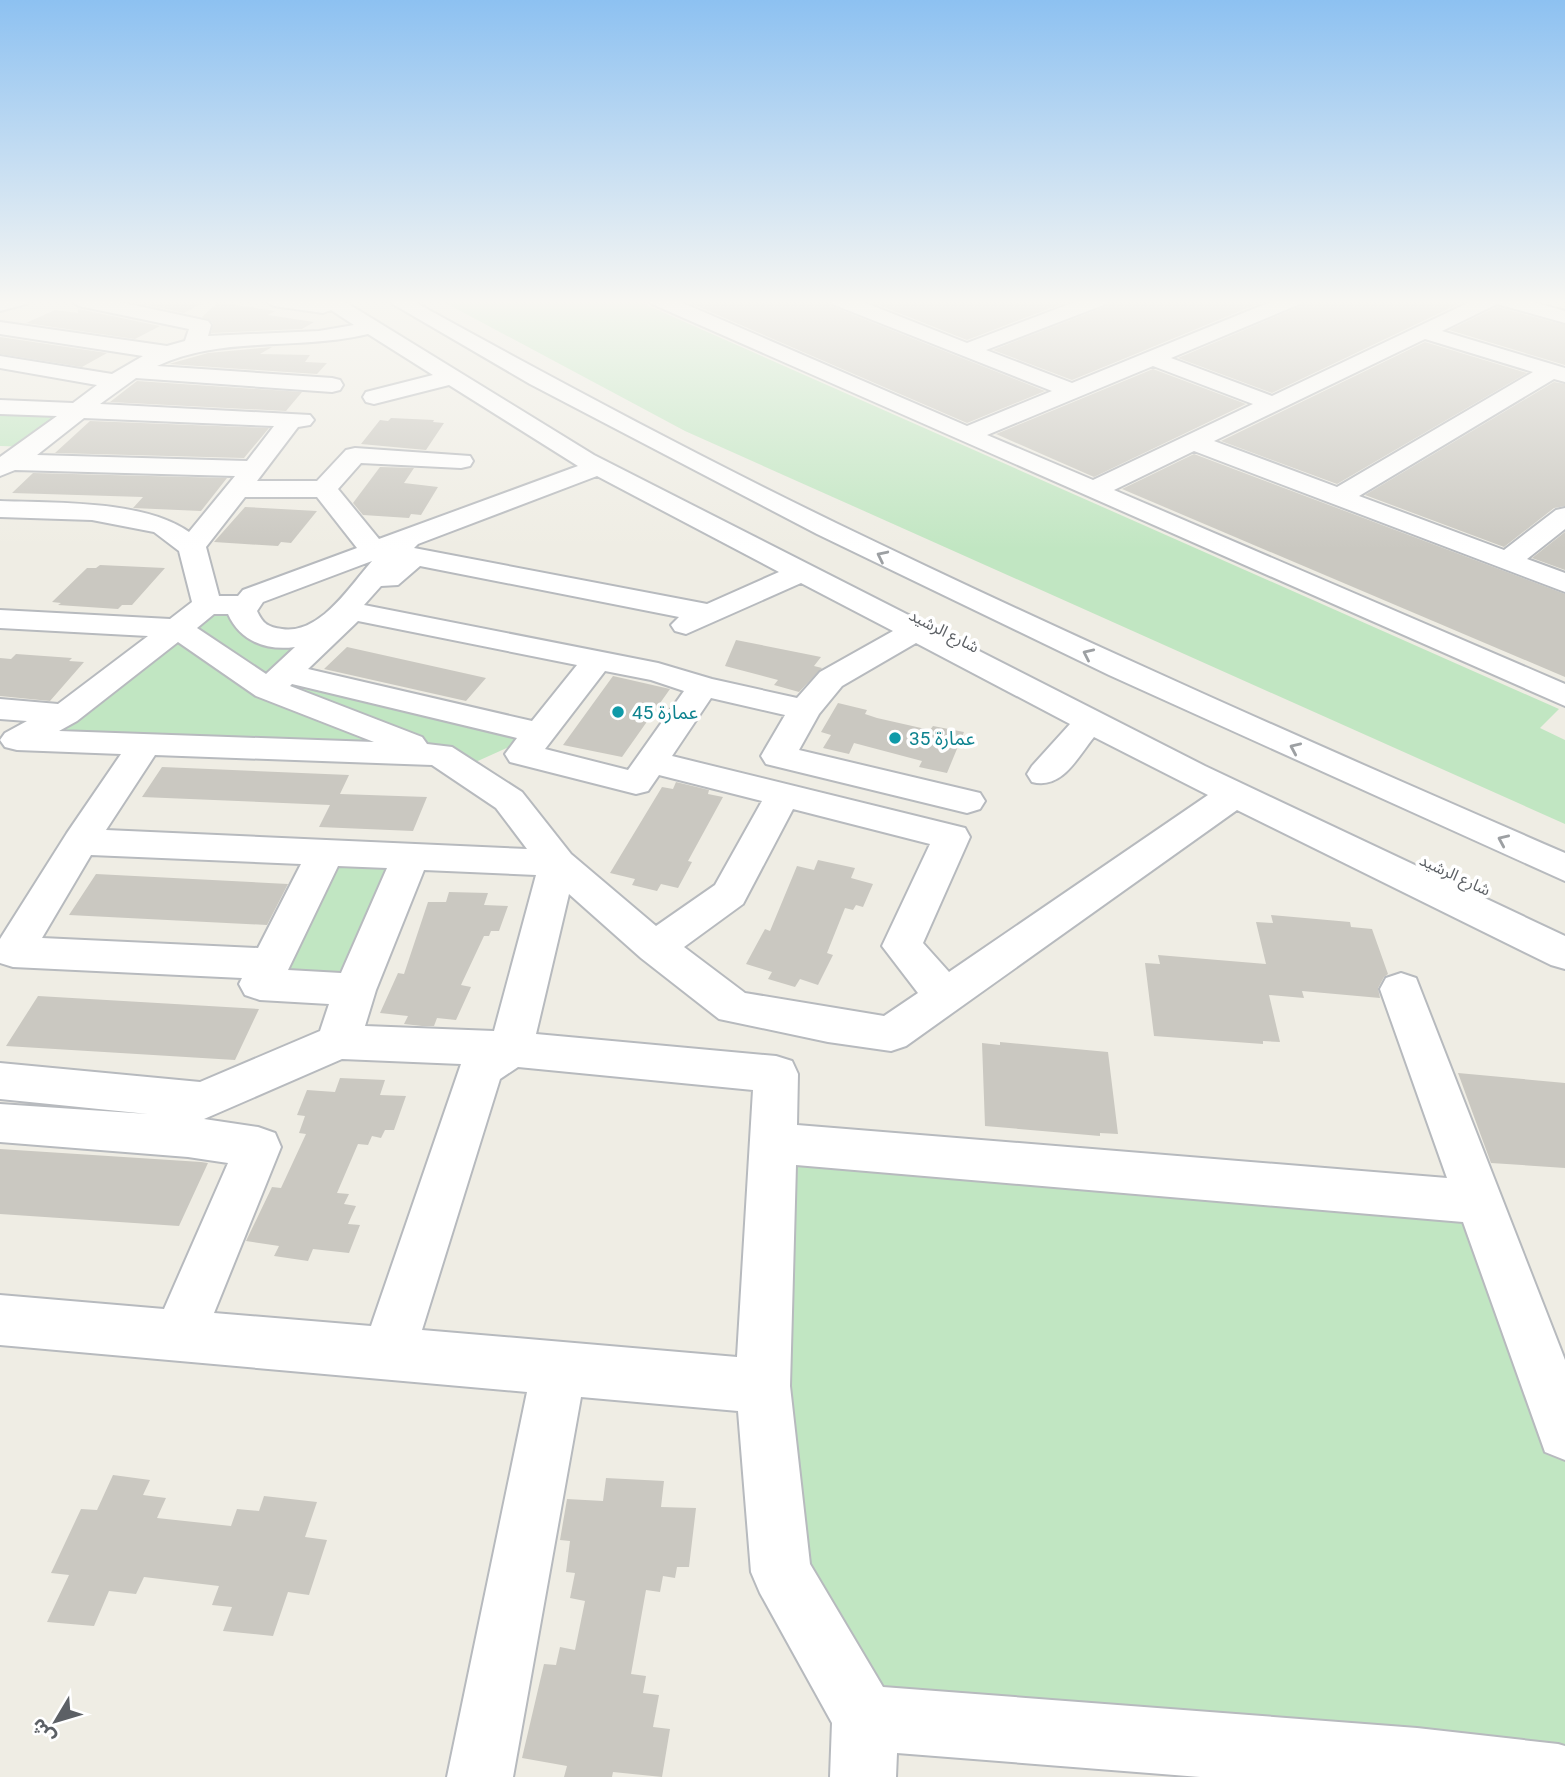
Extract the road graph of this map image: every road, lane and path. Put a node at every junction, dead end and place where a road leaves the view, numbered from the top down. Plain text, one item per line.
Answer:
1 (114, 383) edge
2 (284, 383) edge
3 (429, 383) edge
4 (462, 383) edge
5 (476, 383) edge
6 (546, 383) edge
7 (847, 383) edge
8 (1051, 383) edge
9 (1092, 383) edge
10 (1218, 383) edge
11 (1317, 383) edge
12 (1540, 383) edge
13 (332, 385) dead end
14 (1072, 391) junction
15 (374, 397) dead end
16 (1273, 404) junction
17 (0, 407) edge
18 (76, 411) junction
19 (966, 435) junction
20 (1193, 442) junction
21 (4, 459) edge
22 (461, 461) dead end
23 (609, 472) junction
24 (246, 479) junction
25 (324, 489) junction
26 (1093, 490) junction
27 (1339, 497) junction
28 (0, 509) edge
29 (1565, 516) edge
30 (192, 547) junction
31 (411, 547) junction
32 (374, 551) junction
33 (1507, 561) junction
34 (802, 572) junction
35 (1565, 583) edge
36 (246, 605) junction
37 (207, 606) junction
38 (352, 611) junction
39 (710, 614) junction
40 (11, 619) edge
41 (683, 627) dead end
42 (177, 628) junction
43 (916, 631) junction
44 (0, 644) edge
45 (597, 661) junction
46 (276, 681) junction
47 (703, 687) junction
48 (1565, 696) edge
49 (805, 710) junction
50 (1090, 721) junction
51 (6, 733) edge
52 (540, 733) junction
53 (145, 745) junction
54 (450, 762) junction
55 (651, 762) junction
56 (1044, 774) dead end
57 (1233, 794) junction
58 (783, 795) junction
59 (967, 801) dead end
60 (80, 842) junction
61 (326, 852) junction
62 (411, 857) junction
63 (558, 863) junction
64 (1565, 868) edge
65 (1565, 927) edge
66 (656, 947) junction
67 (1565, 954) edge
68 (6, 962) edge
69 (269, 964) junction
70 (1401, 989) dead end
71 (355, 990) junction
72 (946, 996) junction
73 (338, 1042) junction
74 (511, 1049) junction
75 (0, 1080) edge
76 (0, 1123) edge
77 (773, 1143) junction
78 (1480, 1202) junction
79 (0, 1320) edge
80 (179, 1335) junction
81 (389, 1352) junction
82 (559, 1367) junction
83 (763, 1386) junction
84 (1565, 1432) edge
85 (864, 1747) edge
86 (480, 1777) edge
87 (1558, 1777) edge

1 - 18 street
2 - 13 street
3 - 15 street
4 - 23 street
5 - 65 street, شارع الرشيد
64 -> 6 street
7 - 19 street
8 - 14 street
9 - 14 street
10 - 16 street
11 - 16 street
12 - 27 street
14 - 19 street
16 - 20 street
17 - 18 street
18 - 21 street
18 - 24 street
19 - 26 street
20 - 26 street
20 - 27 street
21 - 24 street
22 - 25 street
23 - 31 street
23 - 34 street
24 - 25 street
24 - 30 street
25 - 32 street
26 - 48 street
27 - 33 street
28 - 30 street
29 - 33 street
30 - 37 street
31 - 32 street
31 - 36 street
31 - 38 street
31 - 39 street
32 - 36 street
33 - 35 street
34 - 39 street
34 - 43 street
36 - 37 street
37 - 42 street
38 - 45 street
38 - 46 street
39 - 41 street
40 - 42 street
40 - 44 street
42 - 46 street
42 - 51 street
43 - 49 street
43 - 50 street
45 - 47 street
45 - 52 street
46 - 52 street
46 - 54 street
47 - 49 street
47 - 55 street
49 - 59 street
50 - 56 street
50 - 57 street
51 - 53 street
52 - 54 street
52 - 55 street
53 - 54 street
53 - 60 street
54 - 63 street
55 - 58 street
57 - 67 street
57 - 72 street
58 - 66 street
58 - 72 street
60 - 61 street
60 - 68 street
61 - 62 street
61 - 69 street
62 - 63 street
62 - 71 street
63 - 66 street
63 - 74 street
66 - 72 street
68 - 69 street
69 - 71 street
70 - 78 street
71 - 73 street
73 - 74 street
73 - 75 street
74 - 77 street
74 - 81 street
76 - 80 street
77 - 78 street
77 - 83 street
78 - 84 street
79 - 80 street
80 - 81 street
81 - 82 street
82 - 83 street
82 - 86 street
83 - 85 street
85 - 87 street

